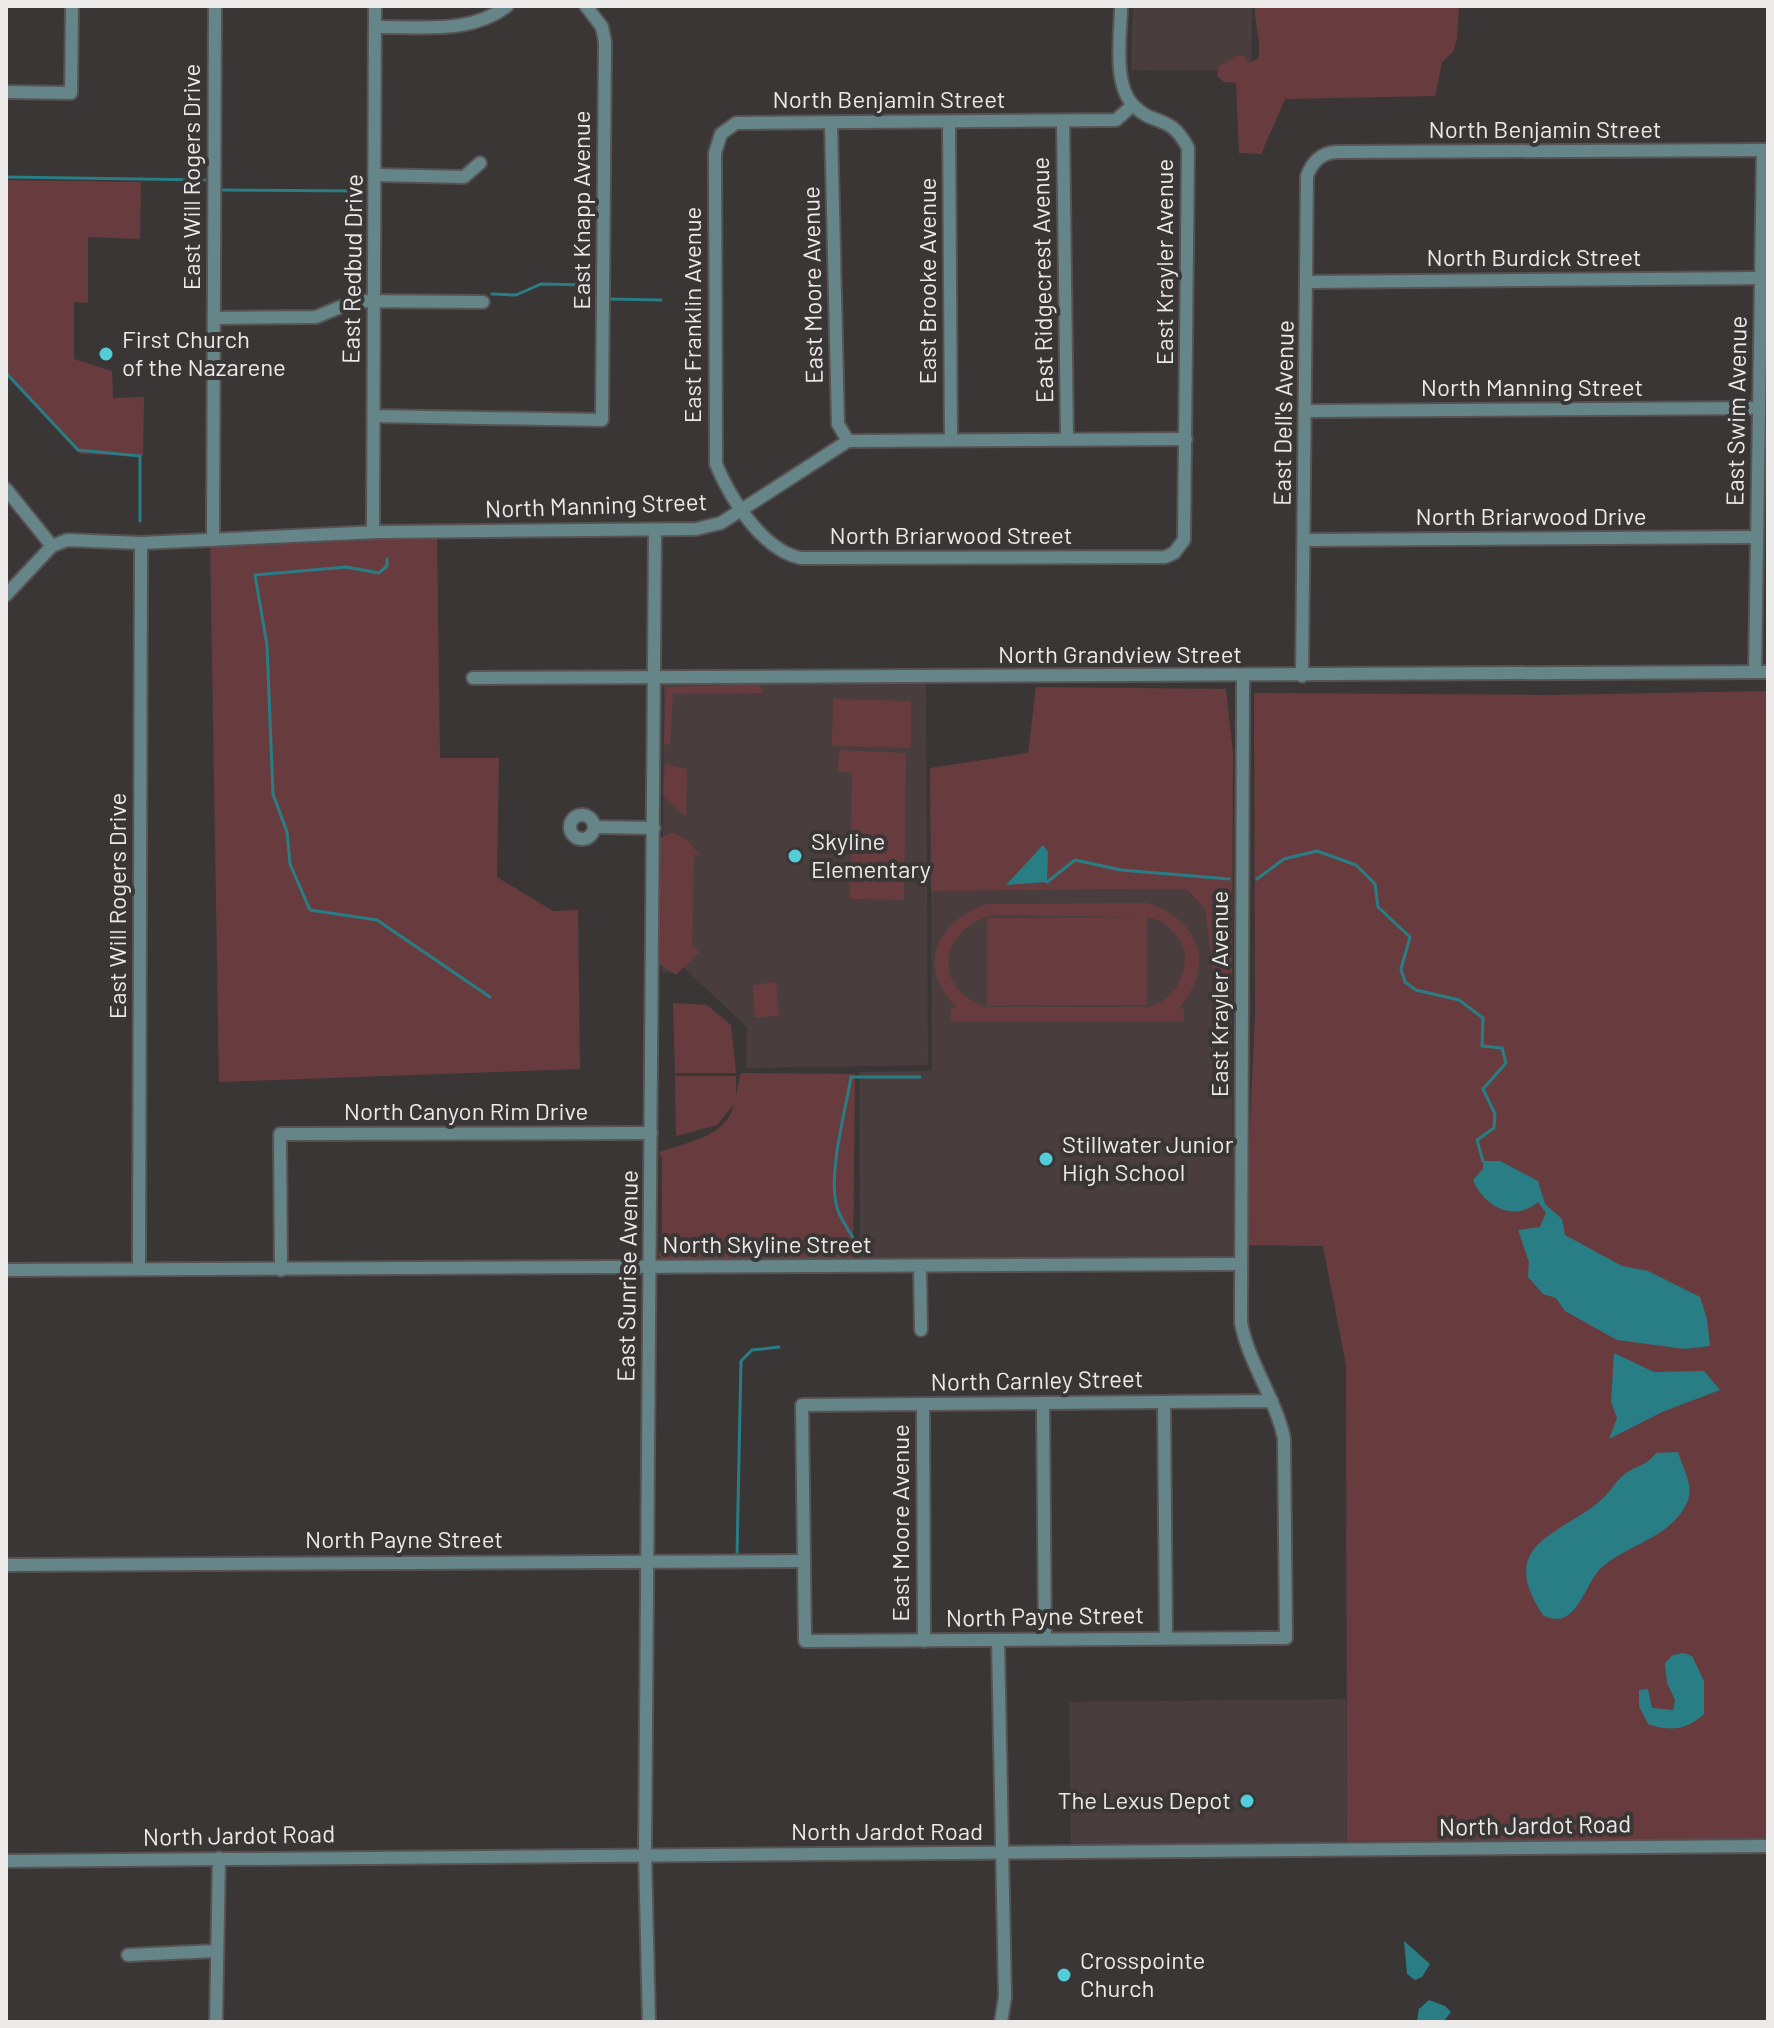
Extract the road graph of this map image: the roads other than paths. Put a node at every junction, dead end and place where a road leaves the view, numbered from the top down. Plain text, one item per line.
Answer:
1 (72, 6) edge
2 (215, 6) edge
3 (375, 6) edge
4 (507, 6) edge
5 (586, 6) edge
6 (1121, 6) edge
7 (375, 27) junction
8 (6, 92) edge
9 (1133, 105) junction
10 (1063, 121) junction
11 (949, 122) junction
12 (736, 123) joint
13 (831, 124) junction
14 (1765, 150) edge
15 (1322, 155) joint
16 (480, 163) dead end
17 (377, 175) junction
18 (1761, 278) junction
19 (1308, 282) junction
20 (374, 302) junction
21 (483, 302) dead end
22 (216, 318) junction
23 (1759, 408) junction
24 (1306, 411) junction
25 (374, 416) junction
26 (1067, 438) junction
27 (1186, 439) junction
28 (951, 440) junction
29 (848, 441) junction
30 (6, 489) edge
31 (743, 508) junction
32 (655, 530) junction
33 (373, 532) junction
34 (1757, 537) junction
35 (213, 540) junction
36 (1304, 540) junction
37 (141, 543) junction
38 (52, 546) junction
39 (1179, 549) joint
40 (6, 595) edge
41 (1762, 672) edge
42 (1302, 676) junction
43 (655, 677) junction
44 (1243, 677) junction
45 (473, 678) dead end
46 (596, 827) dead end
47 (654, 828) junction
48 (651, 1133) junction
49 (1240, 1264) junction
50 (920, 1266) junction
51 (650, 1268) junction
52 (139, 1269) junction
53 (6, 1270) edge
54 (281, 1270) junction
55 (921, 1330) dead end
56 (1272, 1401) junction
57 (1164, 1402) junction
58 (1043, 1403) junction
59 (923, 1404) junction
60 (647, 1560) junction
61 (803, 1561) junction
62 (6, 1565) edge
63 (1166, 1638) junction
64 (1286, 1638) joint
65 (1045, 1639) junction
66 (998, 1640) junction
67 (924, 1641) junction
68 (1768, 1846) edge
69 (1000, 1854) junction
70 (645, 1855) junction
71 (219, 1858) junction
72 (6, 1861) edge
73 (216, 1951) junction
74 (128, 1955) dead end
75 (216, 2022) edge
76 (649, 2022) edge
77 (1001, 2022) edge

1 - 8 street
2 - 22 street, East Will Rogers Drive
3 - 7 street, East Redbud Drive
4 - 7 street
5 - 25 street, East Knapp Avenue
6 - 9 street
7 - 17 street, East Redbud Drive
9 - 10 street, North Benjamin Street
9 - 27 street, East Krayler Avenue
10 - 11 street, North Benjamin Street
10 - 26 street, East Ridgecrest Avenue
11 - 13 street, North Benjamin Street
11 - 28 street, East Brooke Avenue
12 - 13 street, North Benjamin Street
12 - 31 street, East Franklin Avenue
13 - 29 street, East Moore Avenue
14 - 15 street, North Benjamin Street
14 - 18 street, East Swim Avenue
15 - 19 street, East Dell's Avenue
16 - 17 street
17 - 20 street, East Redbud Drive
18 - 19 street, North Burdick Street
18 - 23 street, East Swim Avenue
19 - 24 street, East Dell's Avenue
20 - 21 street
20 - 22 street
20 - 25 street, East Redbud Drive
22 - 35 street, East Will Rogers Drive
23 - 24 street, North Manning Street
23 - 34 street, East Swim Avenue
24 - 36 street, East Dell's Avenue
25 - 33 street, East Redbud Drive
26 - 27 street
26 - 28 street
27 - 39 street, East Krayler Avenue
28 - 29 street
29 - 31 street, North Manning Street
30 - 38 street
31 - 32 street, North Manning Street
31 - 39 street, North Briarwood Street
32 - 33 street, North Manning Street
32 - 43 street, East Sunrise Avenue
33 - 35 street, North Manning Street
34 - 36 street, North Briarwood Drive
34 - 41 street, East Swim Avenue
35 - 37 street, North Manning Street
36 - 42 street, East Dell's Avenue
37 - 38 street, North Manning Street
37 - 52 street, East Will Rogers Drive
38 - 40 street
41 - 42 street, North Grandview Street
42 - 44 street, North Grandview Street
43 - 44 street, North Grandview Street
43 - 45 street, North Grandview Street
43 - 47 street, East Sunrise Avenue
44 - 49 street, East Krayler Avenue
46 - 47 street
47 - 48 street, East Sunrise Avenue
48 - 51 street, East Sunrise Avenue
48 - 54 street, North Canyon Rim Drive
49 - 50 street, North Skyline Street
49 - 56 street, East Krayler Avenue
50 - 51 street, North Skyline Street
50 - 55 street
51 - 54 street, North Skyline Street
51 - 60 street, East Sunrise Avenue
52 - 53 street, North Skyline Street
52 - 54 street, North Skyline Street
56 - 57 street, North Carnley Street
56 - 64 street, East Krayler Avenue
57 - 58 street, North Carnley Street
57 - 63 street
58 - 59 street, North Carnley Street
58 - 65 street
59 - 61 street, North Carnley Street
59 - 67 street, East Moore Avenue
60 - 61 street, North Payne Street
60 - 62 street, North Payne Street
60 - 70 street, East Sunrise Avenue
61 - 67 street, North Payne Street
63 - 64 street, North Payne Street
63 - 65 street, North Payne Street
65 - 66 street, North Payne Street
66 - 67 street, North Payne Street
66 - 69 street
68 - 69 street, North Jardot Road
69 - 70 street, North Jardot Road
69 - 77 street
70 - 71 street, North Jardot Road
70 - 76 street, East Sunrise Avenue
71 - 72 street, North Jardot Road
71 - 73 street
73 - 74 street
73 - 75 street

